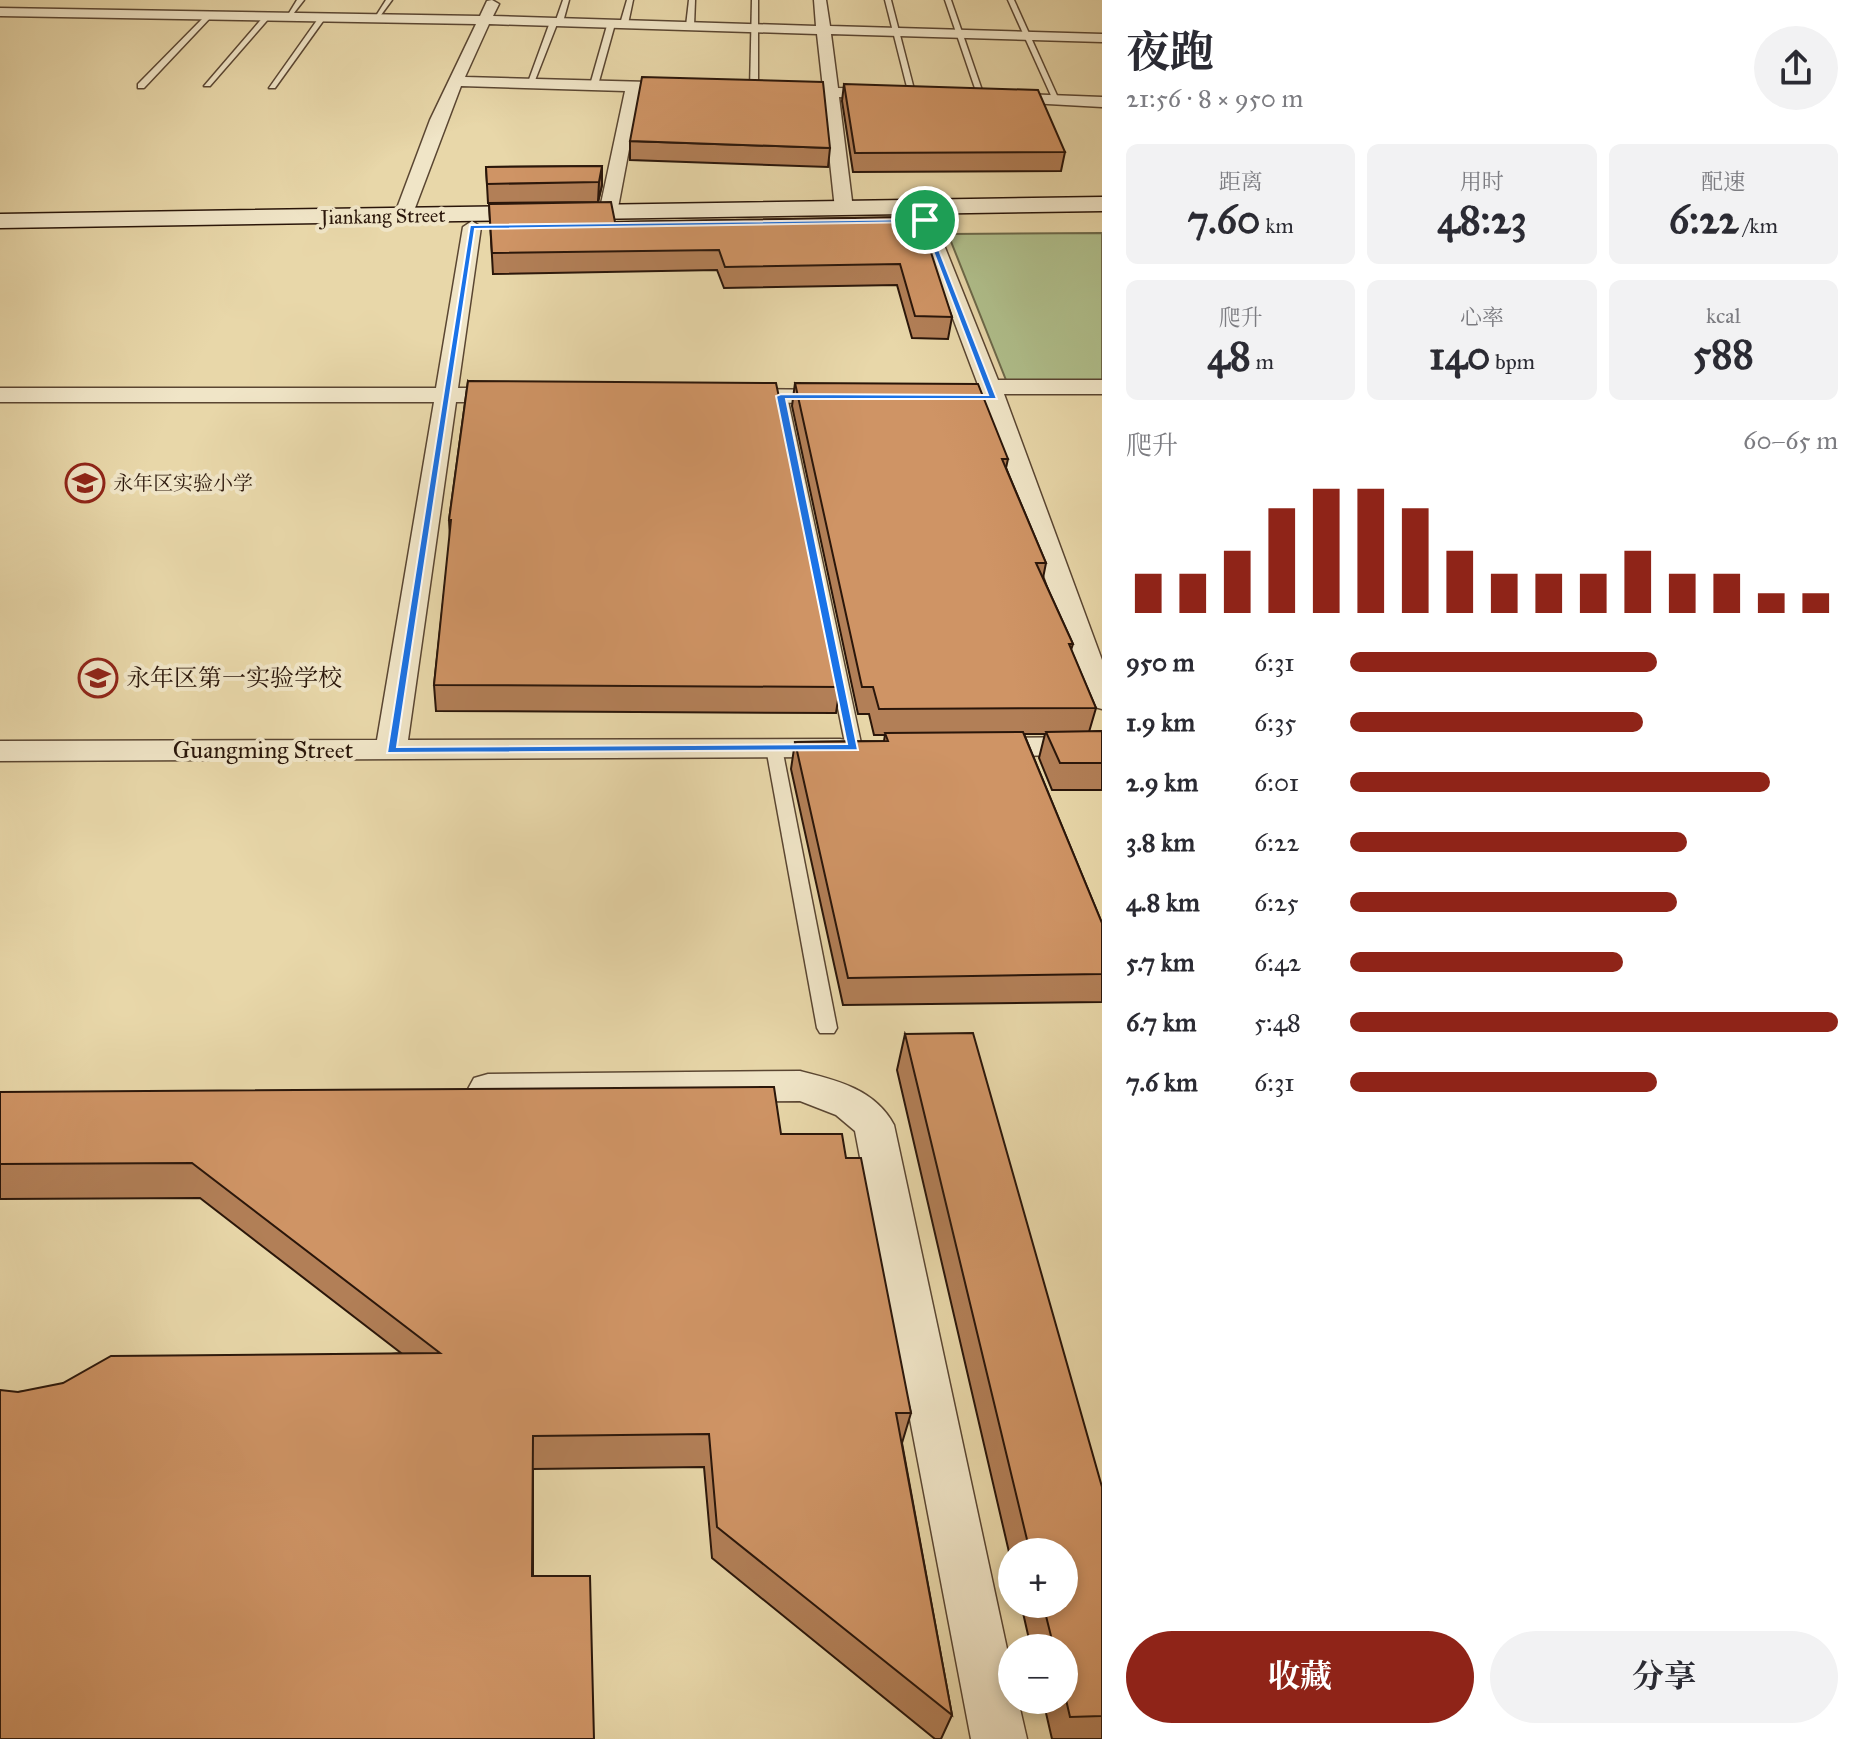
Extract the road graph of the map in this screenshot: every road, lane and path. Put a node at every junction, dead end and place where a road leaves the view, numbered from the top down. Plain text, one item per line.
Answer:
1 (56, 0) edge
2 (301, 0) edge
3 (389, 0) edge
4 (494, 0) edge
5 (566, 0) edge
6 (630, 0) edge
7 (692, 0) edge
8 (755, 0) edge
9 (820, 0) edge
10 (888, 0) edge
11 (948, 0) edge
12 (1011, 0) edge
13 (0, 12) edge
14 (40, 13) junction
15 (208, 16) junction
16 (267, 16) junction
17 (288, 17) junction
18 (322, 17) junction
19 (376, 18) junction
20 (484, 20) junction
21 (556, 22) junction
22 (618, 24) junction
23 (690, 26) junction
24 (754, 28) junction
25 (824, 30) junction
26 (897, 32) junction
27 (960, 34) junction
28 (1027, 36) junction
29 (1102, 38) edge
30 (456, 81) junction
31 (530, 83) junction
32 (207, 84) dead end
33 (594, 85) junction
34 (141, 86) dead end
35 (272, 86) dead end
36 (633, 86) junction
37 (708, 89) edge
38 (746, 90) joint
39 (831, 93) junction
40 (920, 95) joint
41 (976, 97) joint
42 (1057, 100) junction
43 (1102, 102) edge
44 (1102, 204) edge
45 (844, 209) junction
46 (608, 213) junction
47 (403, 216) junction
48 (1102, 217) edge
49 (925, 220) junction
50 (0, 221) edge
51 (472, 227) junction
52 (0, 233) edge
53 (1102, 387) edge
54 (992, 392) junction
55 (448, 394) junction
56 (0, 395) edge
57 (527, 395) edge
58 (717, 396) edge
59 (781, 396) junction
60 (857, 397) edge
61 (918, 397) edge
62 (1102, 700) edge
63 (1102, 746) edge
64 (961, 747) edge
65 (774, 748) junction
66 (869, 748) joint
67 (391, 750) junction
68 (0, 751) edge
69 (827, 1028) dead end
70 (455, 1090) edge
71 (999, 1739) edge

1 - 14 street
2 - 17 lane
3 - 19 lane
4 - 20 street
5 - 21 lane
6 - 22 lane
7 - 23 lane
8 - 24 lane
9 - 25 street
10 - 26 lane
11 - 27 lane
12 - 28 lane
13 - 14 street
14 - 15 street
15 - 16 street
15 - 34 lane
16 - 17 street
16 - 32 lane
17 - 18 street
18 - 19 street
18 - 35 lane
19 - 20 street
20 - 21 street
20 - 30 street
21 - 22 street
21 - 31 lane
22 - 23 street
22 - 33 lane
23 - 24 street
24 - 25 street
24 - 38 lane
25 - 26 street
25 - 39 street
26 - 27 street
26 - 40 lane
27 - 28 street
27 - 41 lane
28 - 29 street
28 - 42 lane
30 - 31 street
30 - 47 street
31 - 33 street
33 - 36 street
36 - 37 street
36 - 46 street
38 - 39 street
39 - 40 street
39 - 45 street
41 - 42 street
42 - 43 street
44 - 45 main road, Jiankang Street
45 - 46 main road, Jiankang Street
46 - 47 main road, Jiankang Street
47 - 50 main road, Jiankang Street
48 - 49 main road, Jiankang Street
49 - 51 main road, Jiankang Street
49 - 54 street
51 - 52 main road, Jiankang Street
51 - 55 street
53 - 54 street
54 - 61 street
54 - 62 street
55 - 56 street
55 - 57 street
55 - 67 street
58 - 59 street
59 - 60 street
59 - 66 lane
63 - 64 street
65 - 66 street, Guangming Street
65 - 67 street, Guangming Street
65 - 69 lane
67 - 68 street, Guangming Street
70 - 71 street

